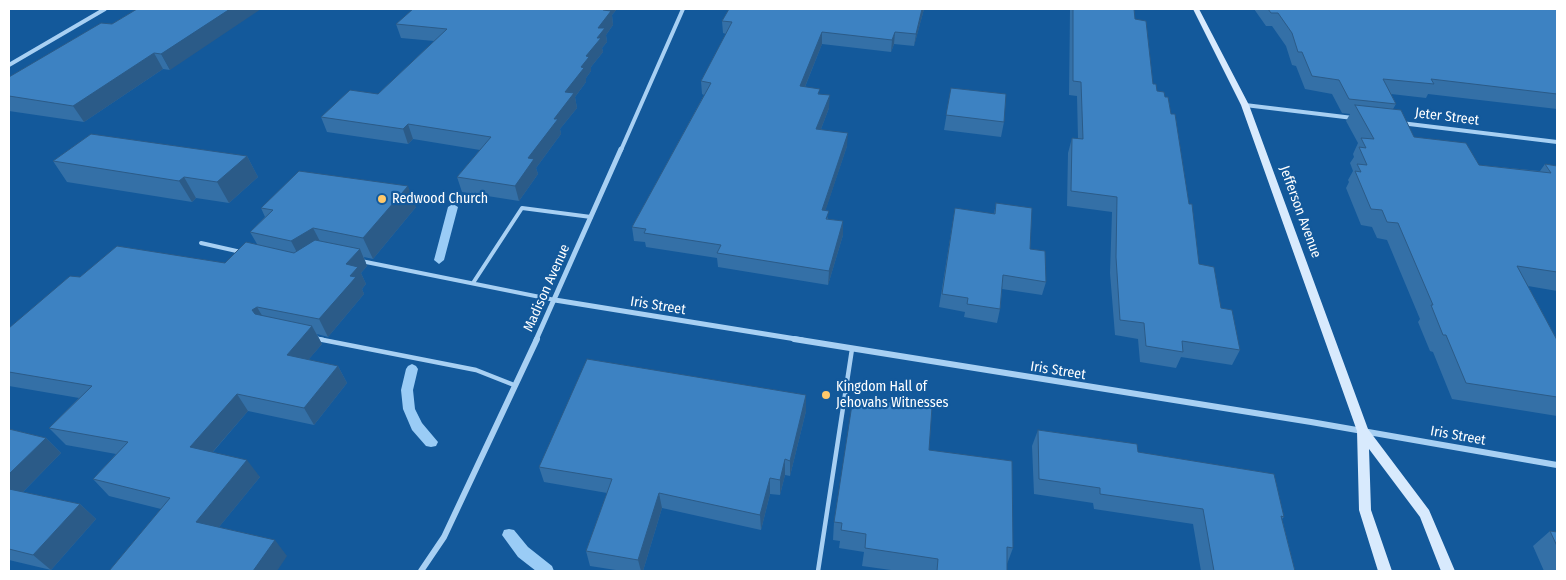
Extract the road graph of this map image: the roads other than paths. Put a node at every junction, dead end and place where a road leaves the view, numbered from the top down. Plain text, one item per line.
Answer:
1 (105, 9) edge
2 (683, 9) edge
3 (1196, 9) edge
4 (9, 65) edge
5 (1246, 105) junction
6 (1360, 118) edge
7 (1400, 123) edge
8 (1557, 142) edge
9 (591, 217) junction
10 (201, 243) dead end
11 (247, 254) edge
12 (352, 258) edge
13 (473, 283) junction
14 (555, 300) junction
15 (313, 337) edge
16 (852, 349) junction
17 (514, 385) junction
18 (1363, 431) junction
19 (1557, 465) edge
20 (422, 571) edge
21 (818, 571) edge
22 (1385, 571) edge
23 (1448, 571) edge

1 - 4 street
2 - 9 street, Madison Avenue
3 - 5 main road, Jefferson Avenue
5 - 6 street
5 - 18 main road, Jefferson Avenue
7 - 8 street, Jeter Street
9 - 13 lane
9 - 14 street, Madison Avenue
10 - 11 lane
12 - 13 lane
13 - 14 lane
14 - 16 street, Iris Street
14 - 17 street, Madison Avenue
15 - 17 lane
16 - 18 street, Iris Street
16 - 21 lane
17 - 20 street, Madison Avenue
18 - 19 street, Iris Street
18 - 22 main road, Jefferson Avenue
18 - 23 main road, Jefferson Avenue

